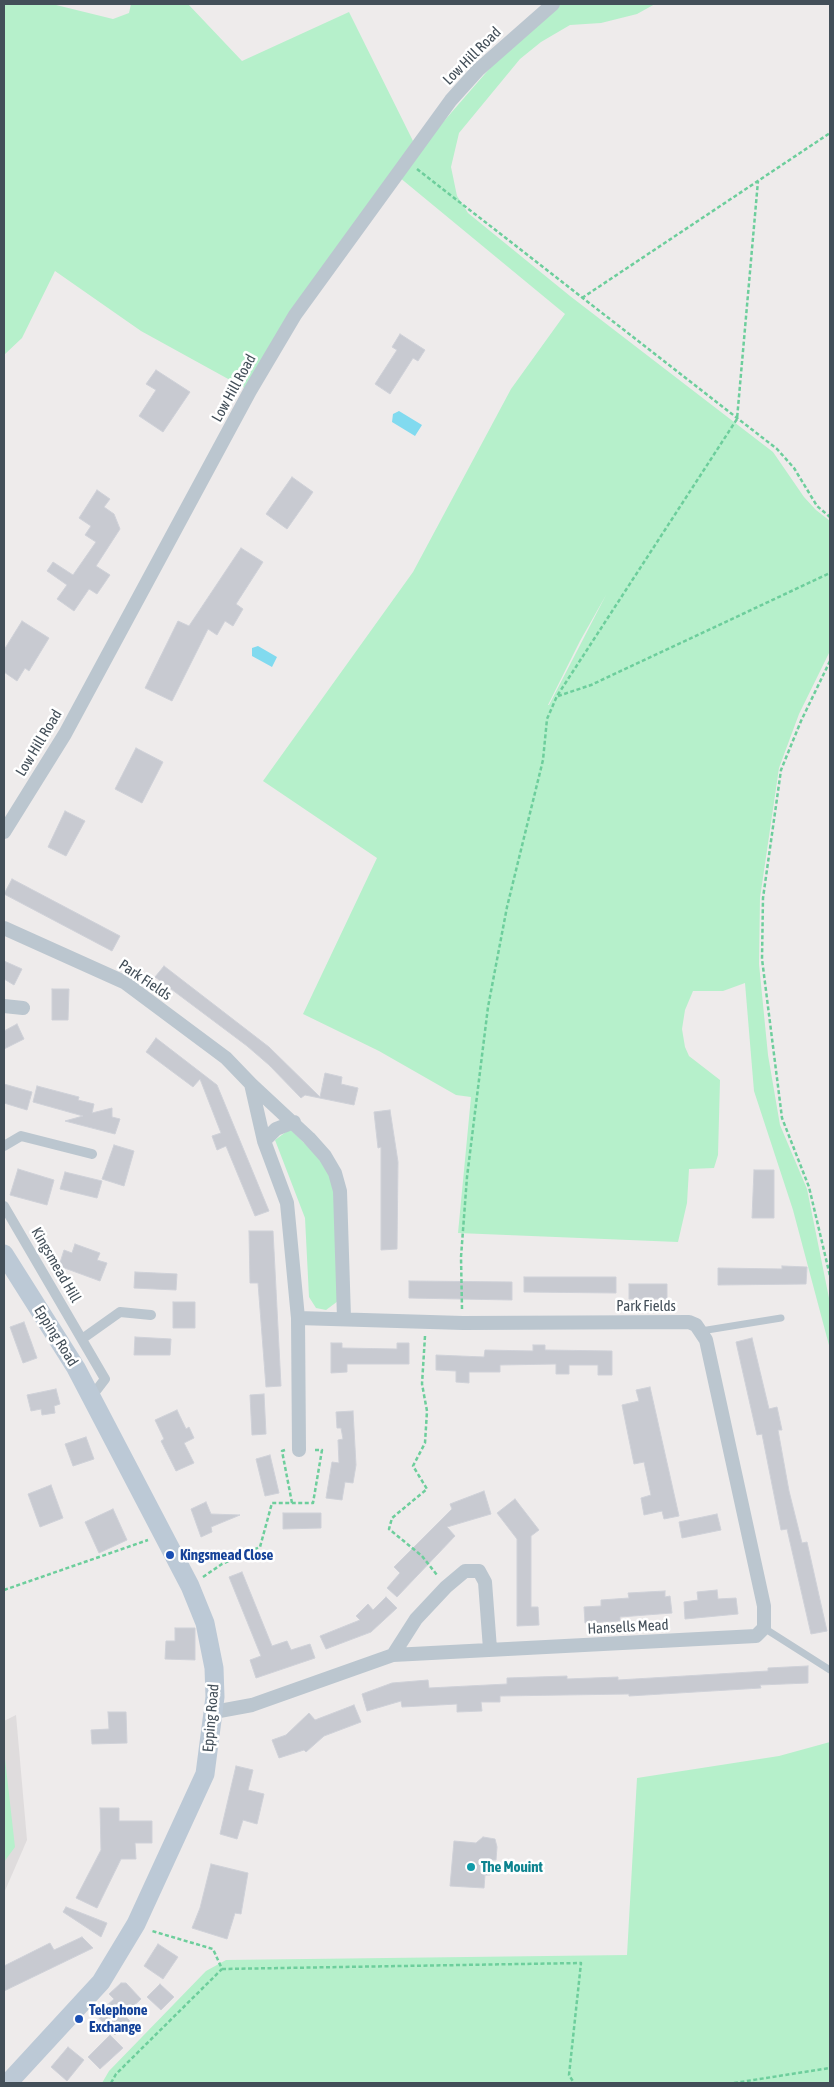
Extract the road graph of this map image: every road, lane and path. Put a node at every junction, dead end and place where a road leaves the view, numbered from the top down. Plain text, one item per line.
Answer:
1 (552, 4) edge
2 (830, 132) edge
3 (406, 161) junction
4 (758, 181) junction
5 (582, 298) junction
6 (737, 419) junction
7 (830, 517) edge
8 (830, 573) edge
9 (830, 661) edge
10 (557, 696) junction
11 (4, 832) edge
12 (4, 928) edge
13 (4, 1006) edge
14 (24, 1008) dead end
15 (251, 1084) junction
16 (294, 1122) junction
17 (264, 1141) junction
18 (4, 1146) edge
19 (92, 1154) dead end
20 (4, 1206) edge
21 (4, 1254) edge
22 (830, 1276) edge
23 (151, 1315) dead end
24 (298, 1318) junction
25 (344, 1318) junction
26 (781, 1318) dead end
27 (426, 1322) junction
28 (463, 1323) junction
29 (701, 1331) junction
30 (82, 1339) junction
31 (92, 1396) junction
32 (299, 1450) junction
33 (292, 1503) junction
34 (163, 1535) junction
35 (190, 1586) junction
36 (446, 1587) junction
37 (4, 1590) edge
38 (764, 1628) junction
39 (490, 1649) junction
40 (393, 1655) junction
41 (830, 1670) edge
42 (214, 1712) junction
43 (136, 1924) junction
44 (222, 1969) junction
45 (830, 2068) edge
46 (8, 2083) edge
47 (110, 2083) edge
48 (574, 2083) edge
49 (734, 2083) edge

1 - 3 street, Low Hill Road
2 - 4 path
3 - 5 path
3 - 11 street, Low Hill Road
4 - 5 path
4 - 6 path
5 - 6 path
6 - 7 path
6 - 10 path
8 - 10 path
9 - 22 path
10 - 28 path
12 - 15 street, Park Fields
13 - 14 street
15 - 16 street, Park Fields
15 - 17 street
16 - 17 street
16 - 25 street, Park Fields
17 - 24 street
18 - 19 street
20 - 30 street, Kingsmead Hill
21 - 31 main road, Epping Road
23 - 30 street
24 - 25 street, Park Fields
24 - 32 street
25 - 27 street, Park Fields
26 - 29 lane
27 - 28 street, Park Fields
27 - 36 path
28 - 29 street, Park Fields
29 - 38 street
30 - 31 street, Kingsmead Hill
31 - 34 main road, Epping Road
32 - 33 path
32 - 33 path
33 - 35 path
34 - 35 main road, Epping Road
34 - 37 path
35 - 42 main road, Epping Road
36 - 39 street
36 - 40 street
38 - 39 street, Hansells Mead
38 - 41 lane
39 - 40 street, Hansells Mead
40 - 42 street, Hansells Mead
42 - 43 main road, Epping Road
43 - 44 path
43 - 46 main road, Epping Road
44 - 47 path
44 - 48 path
45 - 49 path

